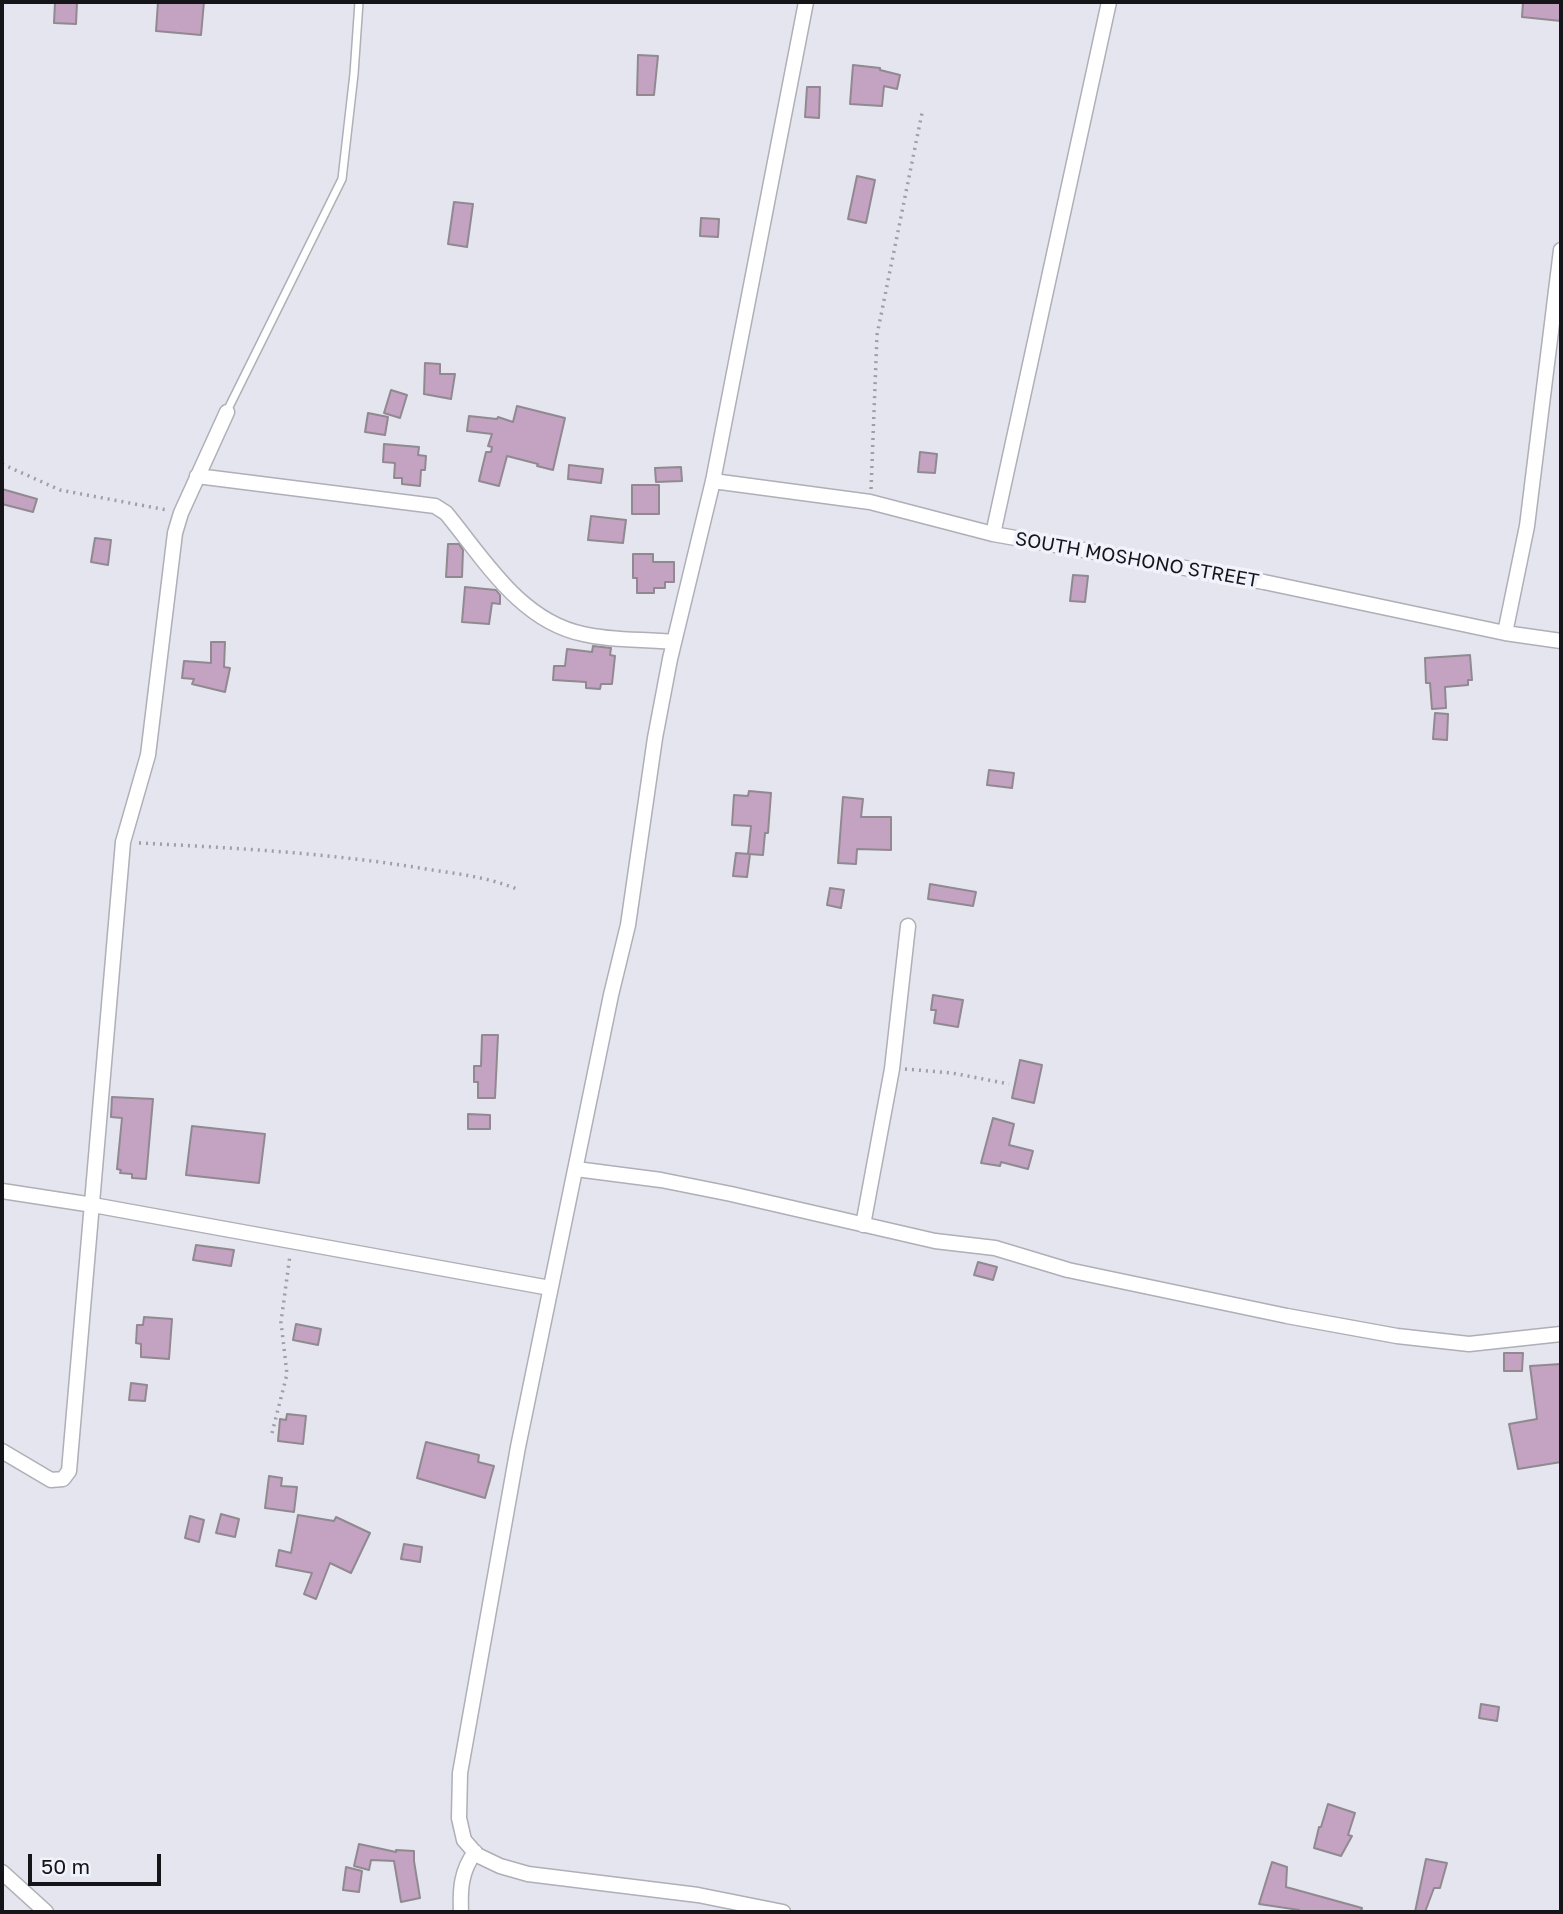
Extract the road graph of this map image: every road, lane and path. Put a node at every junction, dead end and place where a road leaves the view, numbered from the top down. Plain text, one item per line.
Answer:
1 (359, 2) edge
2 (806, 2) edge
3 (1109, 2) edge
4 (922, 113) dead end
5 (1561, 250) edge
6 (227, 412) joint
7 (2, 464) edge
8 (197, 476) junction
9 (713, 481) junction
10 (870, 502) junction
11 (181, 513) junction
12 (993, 534) junction
13 (1505, 633) junction
14 (1561, 641) edge
15 (674, 642) junction
16 (123, 842) junction
17 (519, 890) dead end
18 (908, 926) dead end
19 (892, 1069) junction
20 (1009, 1084) dead end
21 (576, 1169) junction
22 (2, 1191) edge
23 (93, 1205) junction
24 (863, 1225) junction
25 (291, 1242) junction
26 (550, 1289) junction
27 (1561, 1334) edge
28 (272, 1433) dead end
29 (2, 1451) edge
30 (475, 1852) junction
31 (2, 1872) edge
32 (46, 1912) edge
33 (461, 1912) edge
34 (783, 1912) edge

1 - 6 lane
2 - 9 street
3 - 12 street
4 - 10 path
5 - 13 street
6 - 8 street
7 - 11 path
8 - 11 street
8 - 15 street
9 - 10 street, SOUTH MOSHONO STREET
9 - 15 street
10 - 12 street, SOUTH MOSHONO STREET
11 - 16 street
12 - 13 street, SOUTH MOSHONO STREET
13 - 14 street, SOUTH MOSHONO STREET
15 - 21 street
16 - 17 path
16 - 23 street
18 - 19 street
19 - 20 path
19 - 24 street
21 - 24 street
21 - 26 street
22 - 23 street
23 - 25 street
23 - 29 street
24 - 27 street
25 - 26 street
25 - 28 path
26 - 30 street
30 - 33 street
30 - 34 street
31 - 32 street

